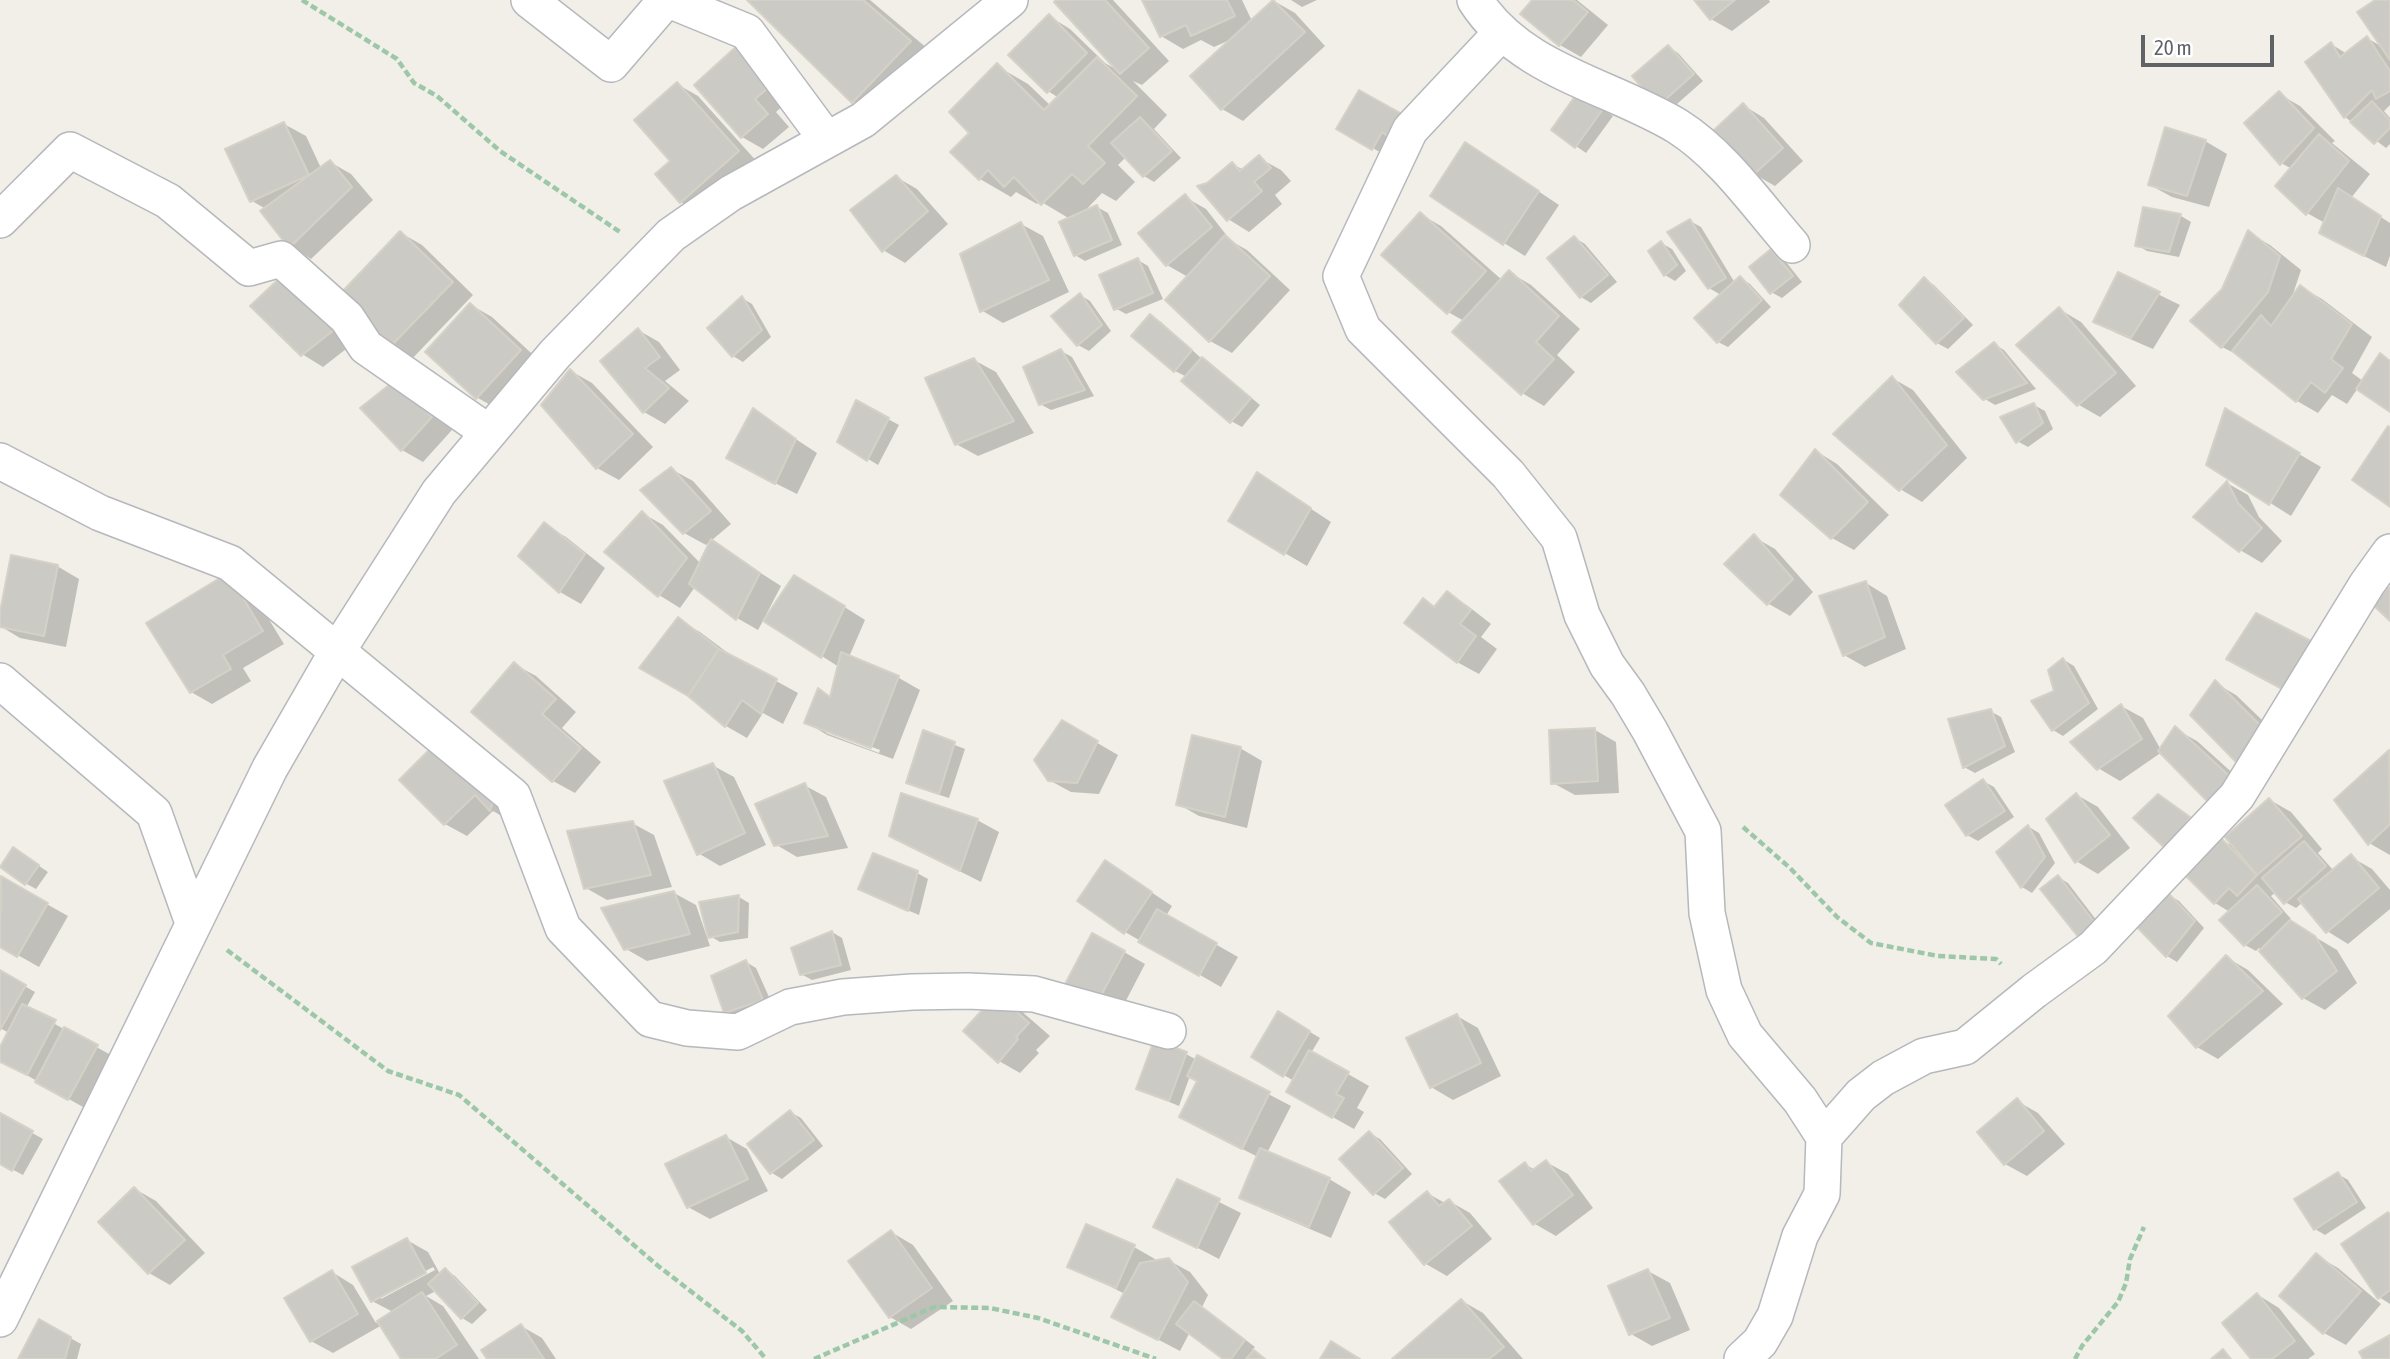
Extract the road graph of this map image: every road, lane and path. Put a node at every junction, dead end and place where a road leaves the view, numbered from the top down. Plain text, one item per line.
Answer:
1 (302, 0) edge
2 (529, 0) edge
3 (668, 0) edge
4 (1010, 0) edge
5 (1475, 0) edge
6 (1502, 32) junction
7 (827, 140) junction
8 (0, 220) edge
9 (1792, 245) dead end
10 (652, 254) junction
11 (488, 432) junction
12 (0, 461) edge
13 (2390, 552) edge
14 (338, 650) junction
15 (0, 681) edge
16 (1737, 820) dead end
17 (193, 923) junction
18 (2034, 991) junction
19 (1168, 1031) dead end
20 (1824, 1137) junction
21 (2144, 1227) dead end
22 (0, 1319) edge
23 (766, 1359) edge
24 (814, 1359) edge
25 (1156, 1359) edge
26 (1742, 1359) edge
27 (2075, 1359) edge

1 - 10 path
2 - 3 street
3 - 7 street
4 - 7 street
5 - 6 street
6 - 9 street
6 - 20 street
7 - 10 street
8 - 11 street
10 - 11 street
11 - 14 street
12 - 14 street
13 - 18 street
14 - 17 street
14 - 19 street
15 - 17 street
16 - 18 path
17 - 22 street
17 - 23 path
18 - 20 street
20 - 26 street
21 - 27 path
24 - 25 path

